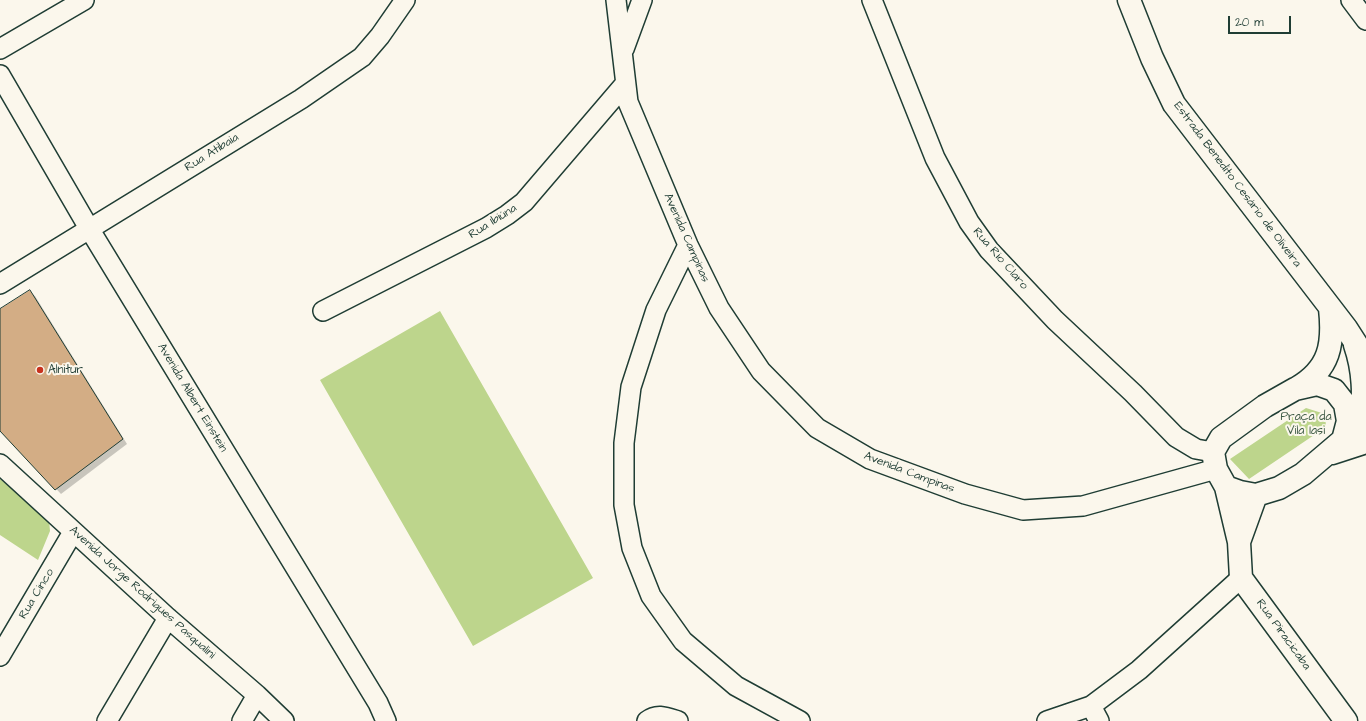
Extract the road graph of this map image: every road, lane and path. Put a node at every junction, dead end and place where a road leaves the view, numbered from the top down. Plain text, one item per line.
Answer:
1 (84, 0) edge
2 (404, 0) edge
3 (616, 0) edge
4 (642, 0) edge
5 (872, 0) edge
6 (1130, 0) edge
7 (1351, 0) edge
8 (1366, 20) edge
9 (0, 49) edge
10 (622, 52) junction
11 (0, 75) edge
12 (625, 84) junction
13 (90, 230) junction
14 (688, 245) junction
15 (0, 284) edge
16 (1330, 308) junction
17 (323, 311) dead end
18 (1360, 350) edge
19 (1317, 384) junction
20 (1364, 387) edge
21 (1295, 389) junction
22 (1343, 440) junction
23 (1366, 442) edge
24 (1325, 456) junction
25 (0, 464) edge
26 (1219, 469) junction
27 (1256, 495) junction
28 (73, 532) junction
29 (1239, 542) junction
30 (1241, 578) junction
31 (168, 618) junction
32 (0, 656) edge
33 (257, 695) junction
34 (1095, 713) edge
35 (107, 721) edge
36 (242, 721) edge
37 (284, 721) edge
38 (386, 721) edge
39 (647, 721) edge
40 (678, 721) edge
41 (800, 721) edge
42 (1047, 721) edge
43 (1346, 721) edge

1 - 9 street
2 - 13 street, Rua Atibaia
3 - 10 street, Avenida Campinas
4 - 10 street, Avenida Campinas
5 - 26 street, Rua Rio Claro
6 - 16 main road, Estrada Benedito Cesário de Oliveira
7 - 8 street
10 - 12 street, Avenida Campinas
11 - 13 street, Avenida Albert Einstein
12 - 14 street, Avenida Campinas
12 - 17 street, Rua Ibiúna
13 - 15 street, Rua Atibaia
13 - 38 street, Avenida Albert Einstein
14 - 26 street, Avenida Campinas
14 - 41 street
16 - 18 main road, Estrada Benedito Cesário de Oliveira
16 - 21 main road
18 - 20 main road, Estrada Benedito Cesário de Oliveira
19 - 20 main road
19 - 21 main road
19 - 22 main road
20 - 22 main road, Estrada Benedito Cesário de Oliveira
21 - 26 main road
22 - 24 main road, Estrada Benedito Cesário de Oliveira
23 - 24 main road
24 - 27 main road, Estrada Benedito Cesário de Oliveira
25 - 28 street, Avenida Jorge Rodrigues Pasqualini
26 - 27 main road
26 - 29 main road
27 - 29 main road
28 - 31 street, Avenida Jorge Rodrigues Pasqualini
28 - 32 street, Rua Cinco
29 - 30 main road
30 - 34 street
30 - 43 main road, Rua Piracicaba
31 - 33 street, Avenida Jorge Rodrigues Pasqualini
31 - 35 street
33 - 36 street
33 - 37 street, Avenida Jorge Rodrigues Pasqualini
34 - 42 street
39 - 40 street

